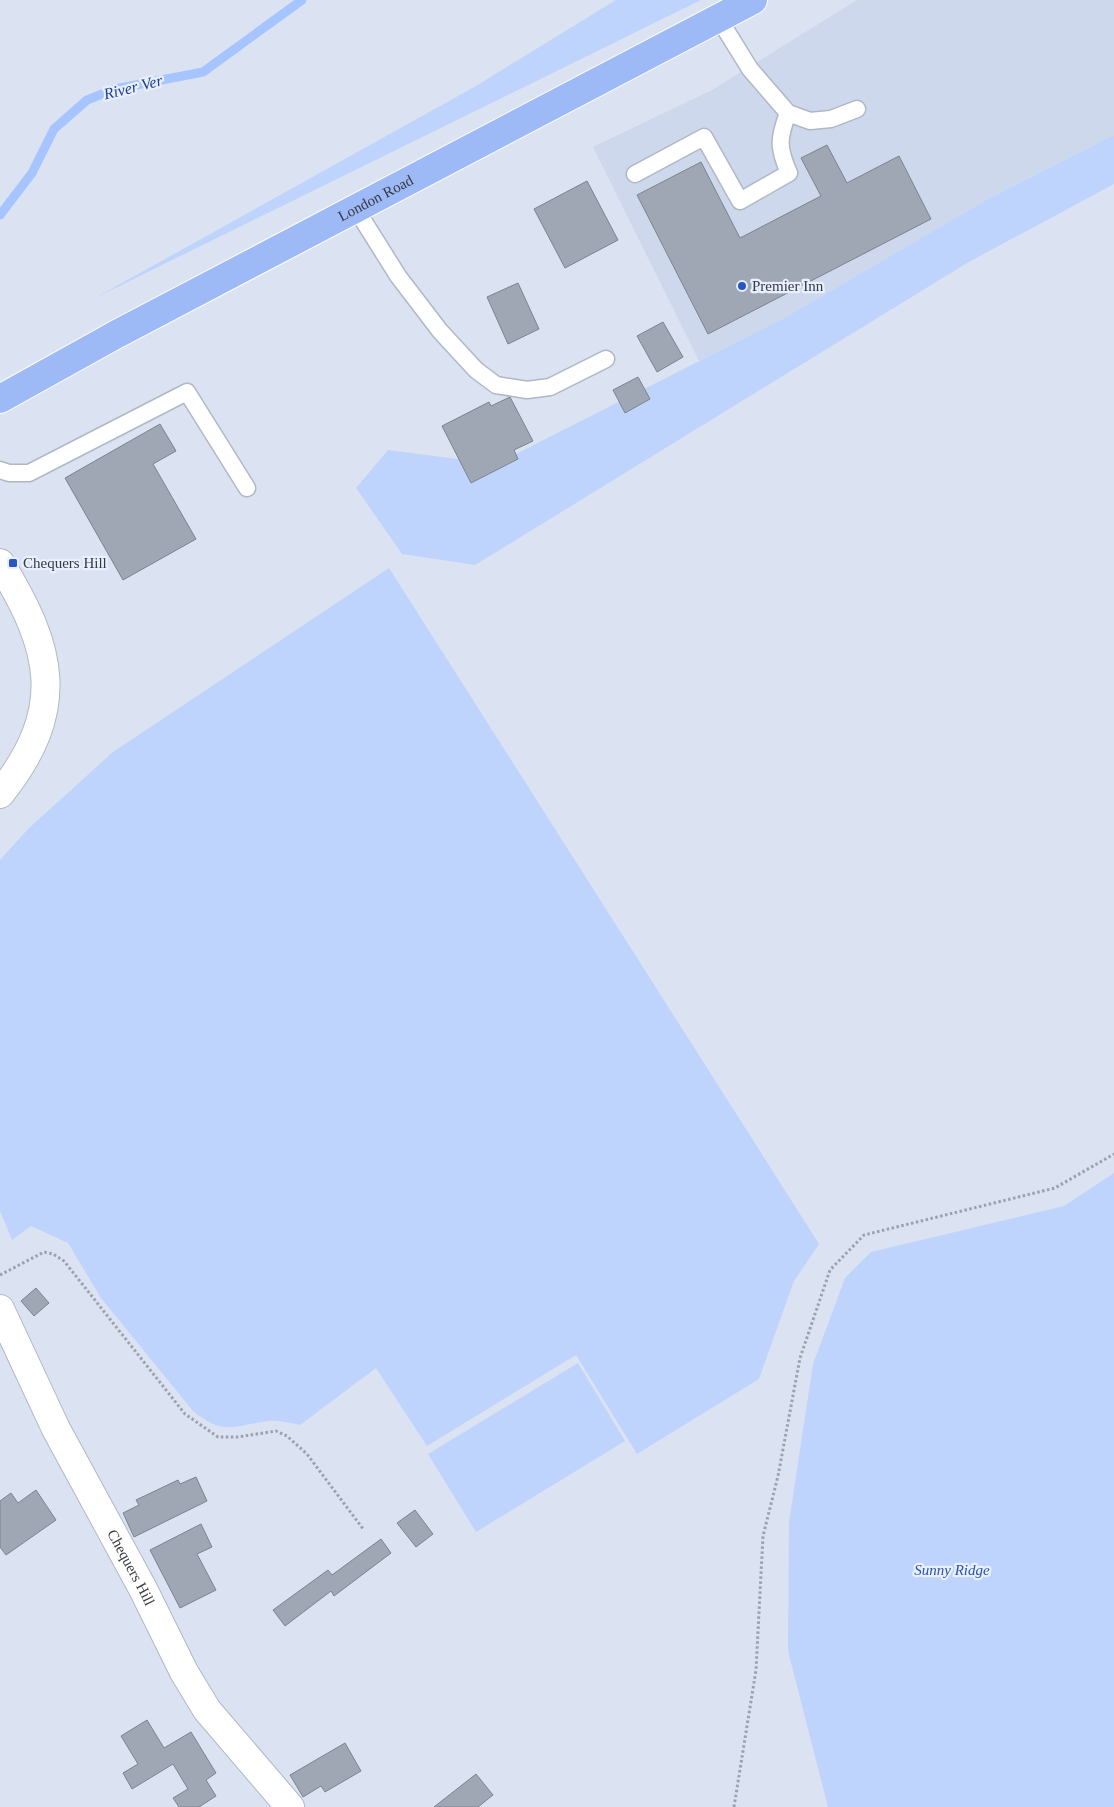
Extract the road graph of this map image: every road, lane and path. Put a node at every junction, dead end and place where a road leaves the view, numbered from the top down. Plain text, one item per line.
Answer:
1 (753, 0) edge
2 (718, 19) junction
3 (857, 109) dead end
4 (788, 113) junction
5 (635, 174) dead end
6 (356, 209) junction
7 (606, 359) dead end
8 (0, 399) edge
9 (0, 470) edge
10 (247, 488) dead end
11 (0, 563) edge
12 (0, 794) edge
13 (1114, 1154) edge
14 (0, 1275) edge
15 (0, 1309) edge
16 (364, 1530) dead end
17 (290, 1807) edge
18 (734, 1807) edge

1 - 2 main road, London Road
2 - 4 lane
2 - 6 main road, London Road
3 - 4 lane
4 - 5 lane
6 - 7 lane
6 - 8 main road, London Road
9 - 10 lane
11 - 12 street
13 - 18 path
14 - 16 path
15 - 17 street, Chequers Hill

